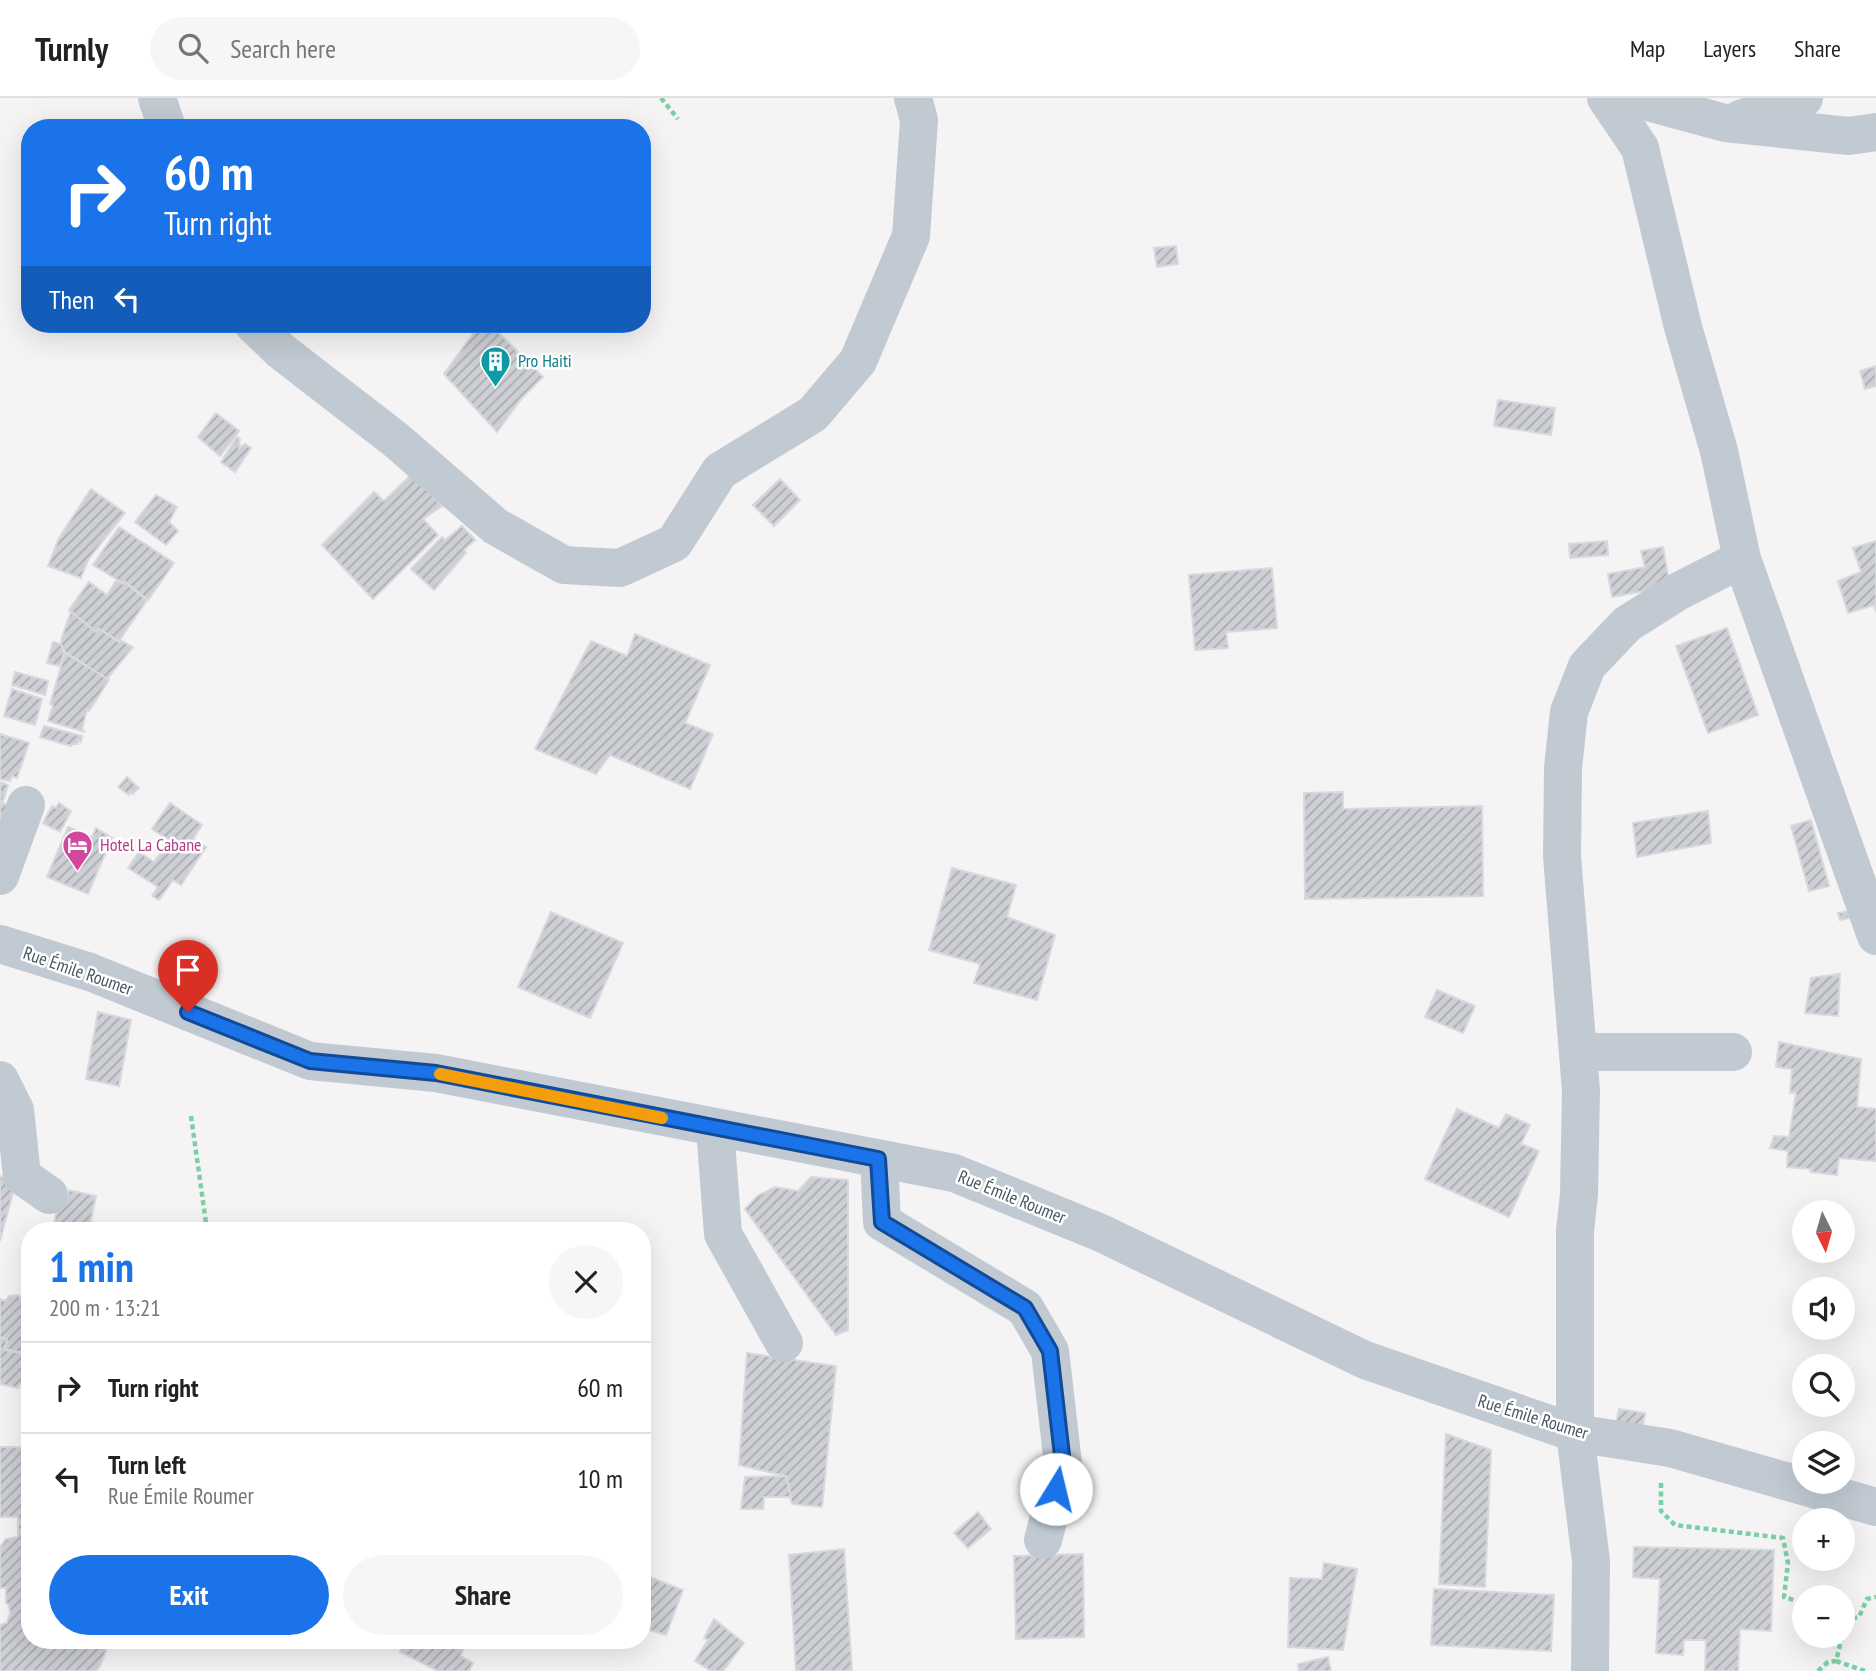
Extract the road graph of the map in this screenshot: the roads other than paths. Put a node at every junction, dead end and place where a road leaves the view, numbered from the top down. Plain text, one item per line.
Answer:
1 (157, 98) edge
2 (914, 98) edge
3 (1606, 98) edge
4 (1633, 98) edge
5 (1804, 98) edge
6 (164, 119) edge
7 (1725, 123) junction
8 (1876, 132) edge
9 (262, 333) edge
10 (1742, 559) junction
11 (26, 806) dead end
12 (0, 876) edge
13 (1876, 936) edge
14 (0, 944) edge
15 (1578, 1052) junction
16 (1733, 1052) dead end
17 (0, 1080) edge
18 (715, 1128) junction
19 (878, 1159) junction
20 (48, 1195) dead end
21 (784, 1343) dead end
22 (1575, 1433) junction
23 (1876, 1507) edge
24 (1043, 1540) dead end
25 (1590, 1671) edge

1 - 6 street
2 - 9 street
3 - 10 street
4 - 7 street
5 - 7 street
7 - 8 street
10 - 13 street
10 - 15 street
11 - 12 street
14 - 18 street, Rue Émile Roumer
15 - 16 street
15 - 22 street
17 - 20 street
18 - 19 street, Rue Émile Roumer
18 - 21 street
19 - 22 street, Rue Émile Roumer
19 - 24 street
22 - 23 street, Rue Émile Roumer
22 - 25 street

